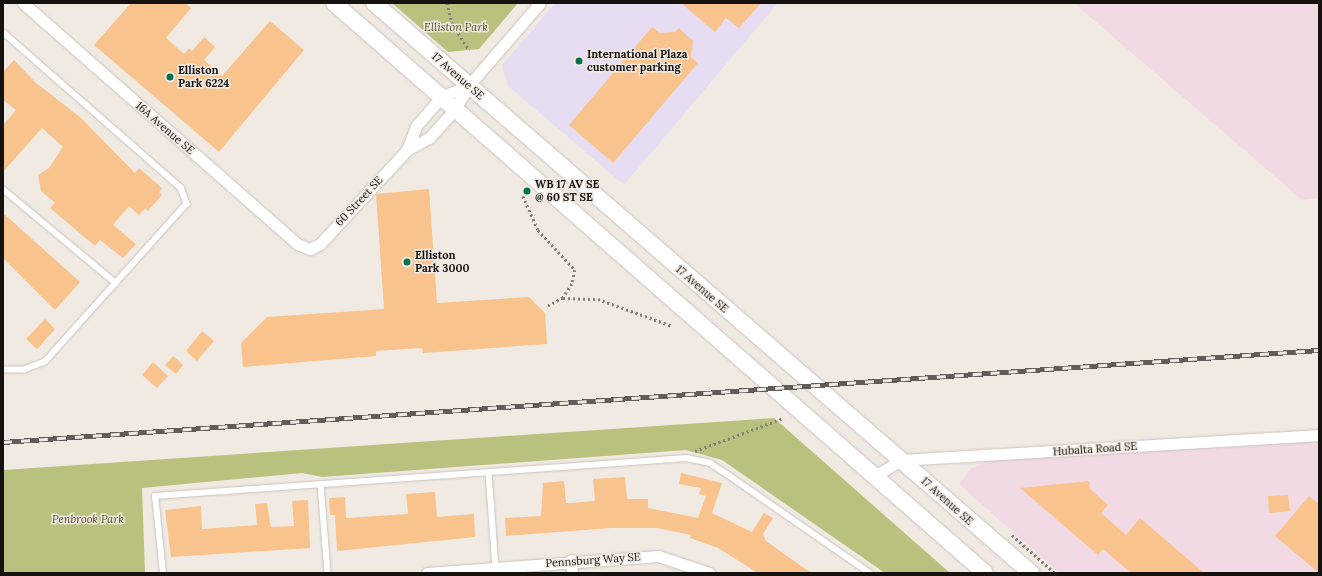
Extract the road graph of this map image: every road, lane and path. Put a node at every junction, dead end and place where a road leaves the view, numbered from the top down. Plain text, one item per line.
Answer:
1 (23, 3) edge
2 (334, 3) edge
3 (374, 3) edge
4 (447, 3) edge
5 (540, 3) edge
6 (3, 32) edge
7 (469, 50) dead end
8 (469, 85) junction
9 (441, 97) junction
10 (455, 109) junction
11 (407, 150) junction
12 (3, 189) edge
13 (523, 196) dead end
14 (310, 249) joint
15 (116, 283) junction
16 (562, 298) junction
17 (548, 306) dead end
18 (672, 326) dead end
19 (3, 370) edge
20 (781, 419) dead end
21 (1319, 435) edge
22 (687, 458) junction
23 (901, 460) junction
24 (489, 473) junction
25 (875, 476) junction
26 (321, 484) junction
27 (1012, 535) dead end
28 (571, 560) junction
29 (496, 570) edge
30 (1027, 571) edge
31 (163, 573) edge
32 (328, 573) edge
33 (427, 573) edge
34 (572, 573) edge
35 (709, 573) edge
36 (870, 573) edge
37 (985, 573) edge
38 (1055, 573) edge

1 - 14 street, 16A Avenue SE
2 - 9 main road
3 - 8 main road, 17 Avenue SE
4 - 7 path
5 - 8 street, 60 Street SE
6 - 15 lane
8 - 9 street, 60 Street SE
8 - 10 street, 60 Street SE
8 - 23 main road, 17 Avenue SE
9 - 10 main road
9 - 11 street, 60 Street SE
10 - 11 street, 60 Street SE
10 - 25 main road
11 - 14 street, 60 Street SE
12 - 15 lane
13 - 16 path
15 - 19 lane
16 - 17 path
16 - 18 path
20 - 22 path
21 - 23 street, Hubalta Road SE
22 - 24 lane
22 - 36 lane
23 - 25 street, Hubalta Road SE
23 - 30 main road, 17 Avenue SE
24 - 26 lane
24 - 29 lane
25 - 37 main road
26 - 31 lane
26 - 32 lane
27 - 38 path
28 - 29 street, Pennsburg Way SE
28 - 34 street
28 - 35 street, Pennsburg Way SE
29 - 33 street, Pennsburg Way SE

